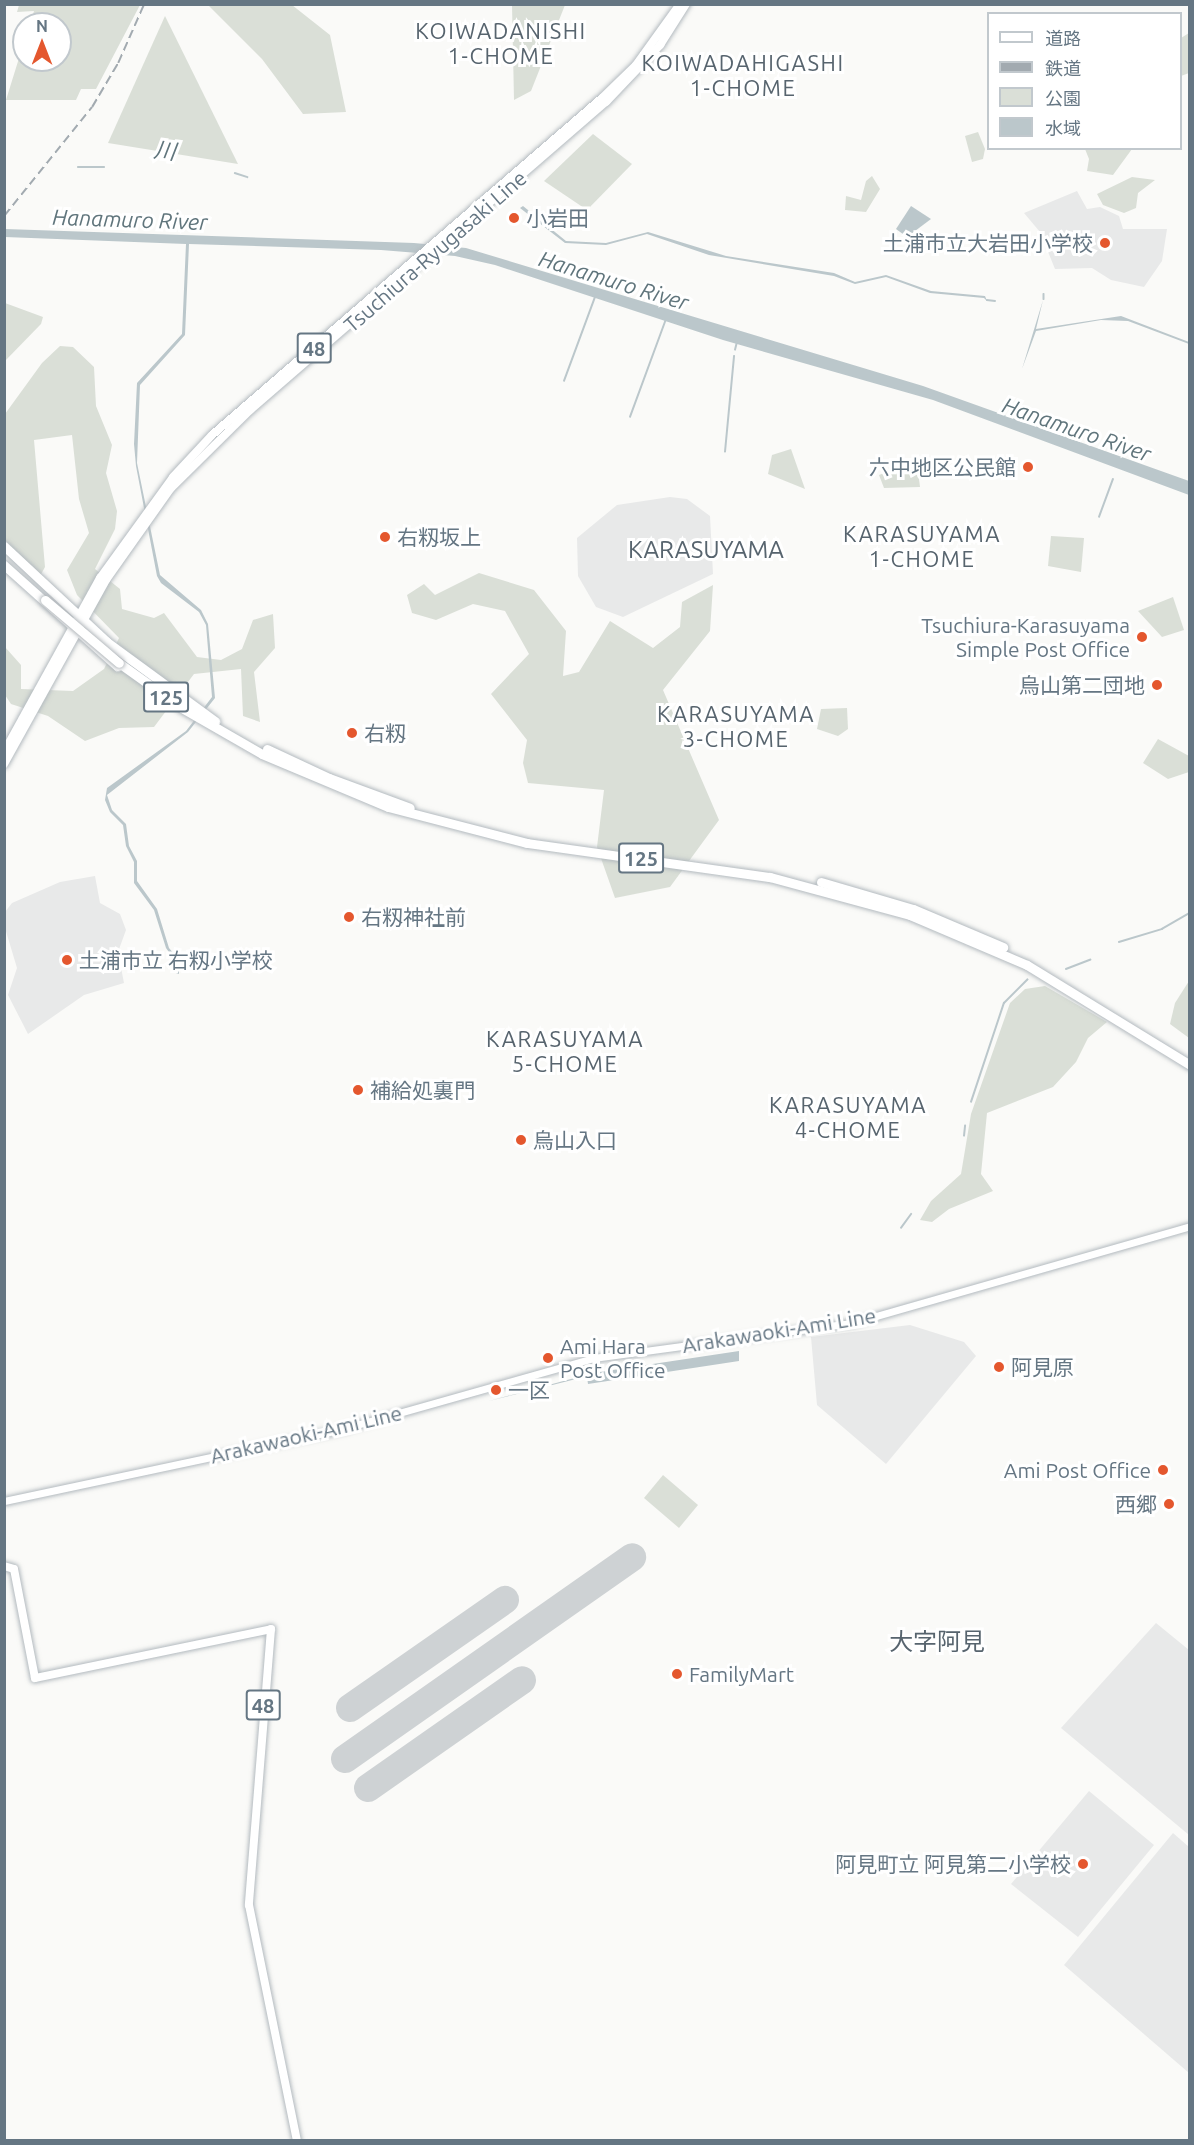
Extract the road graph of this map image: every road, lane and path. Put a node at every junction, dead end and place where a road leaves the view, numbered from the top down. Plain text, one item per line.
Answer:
1 (680, 4) edge
2 (686, 4) edge
3 (443, 239) junction
4 (4, 546) edge
5 (4, 553) edge
6 (4, 560) edge
7 (4, 565) edge
8 (46, 598) junction
9 (80, 620) junction
10 (74, 631) junction
11 (216, 725) junction
12 (4, 752) edge
13 (4, 764) edge
14 (1190, 1058) edge
15 (1190, 1065) edge
16 (1190, 1226) edge
17 (4, 1501) edge
18 (4, 1566) edge
19 (297, 2140) edge

1 - 3 main road, Tsuchiura-Ryugasaki Line / 48
2 - 3 main road, Tsuchiura-Ryugasaki Line / 48
3 - 9 main road, Tsuchiura-Ryugasaki Line / 48
4 - 9 highway
5 - 8 highway, 125
6 - 8 highway, 125
7 - 10 highway
8 - 11 highway, 125
9 - 10 main road, Tsuchiura-Ryugasaki Line / 48
9 - 11 highway
10 - 11 highway
10 - 12 main road, Tsuchiura-Ryugasaki Line / 48
10 - 13 main road, Tsuchiura-Ryugasaki Line / 48
11 - 14 highway, 125
11 - 15 highway, 125
16 - 17 main road, Arakawaoki-Ami Line
18 - 19 main road, 48

